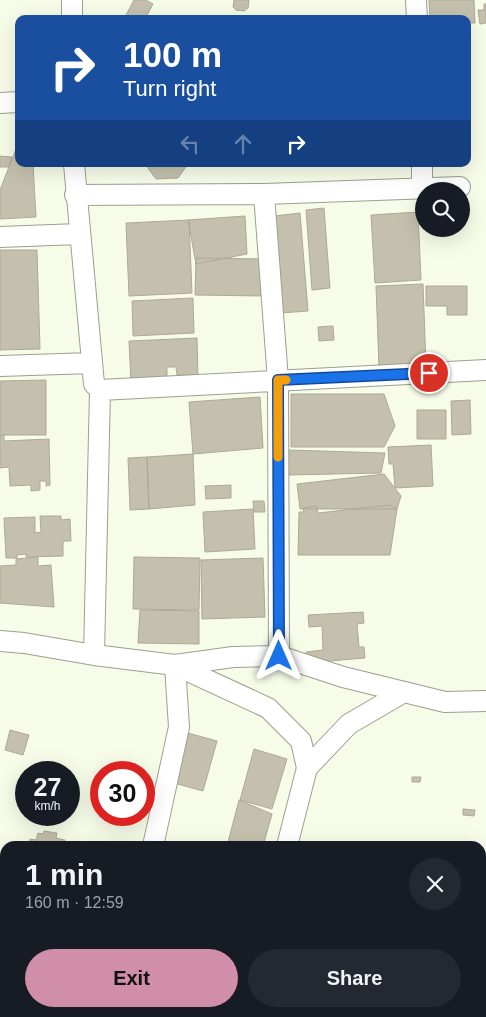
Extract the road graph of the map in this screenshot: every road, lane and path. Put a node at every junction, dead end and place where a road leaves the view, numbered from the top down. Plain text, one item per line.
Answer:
1 (72, 0) edge
2 (416, 0) edge
3 (72, 15) edge
4 (417, 15) edge
5 (15, 102) edge
6 (0, 104) edge
7 (74, 167) edge
8 (422, 167) edge
9 (422, 182) edge
10 (415, 188) edge
11 (75, 194) junction
12 (264, 194) junction
13 (79, 234) junction
14 (0, 237) edge
15 (92, 363) junction
16 (0, 366) edge
17 (486, 370) edge
18 (278, 380) junction
19 (100, 390) junction
20 (0, 641) edge
21 (94, 655) junction
22 (279, 656) junction
23 (175, 665) junction
24 (404, 692) junction
25 (486, 701) edge
26 (306, 768) junction
27 (154, 841) edge
28 (288, 841) edge

1 - 3 street
2 - 4 street
5 - 6 street
7 - 11 street
8 - 9 street
10 - 12 street
11 - 12 street
11 - 13 street
12 - 18 street
13 - 14 street
13 - 15 street
15 - 16 street
15 - 19 street
17 - 18 street
18 - 19 street
18 - 22 street
19 - 21 street
20 - 21 street
21 - 23 street
22 - 23 street
22 - 24 street
23 - 26 street
23 - 27 street
24 - 25 street
24 - 26 street
26 - 28 street

